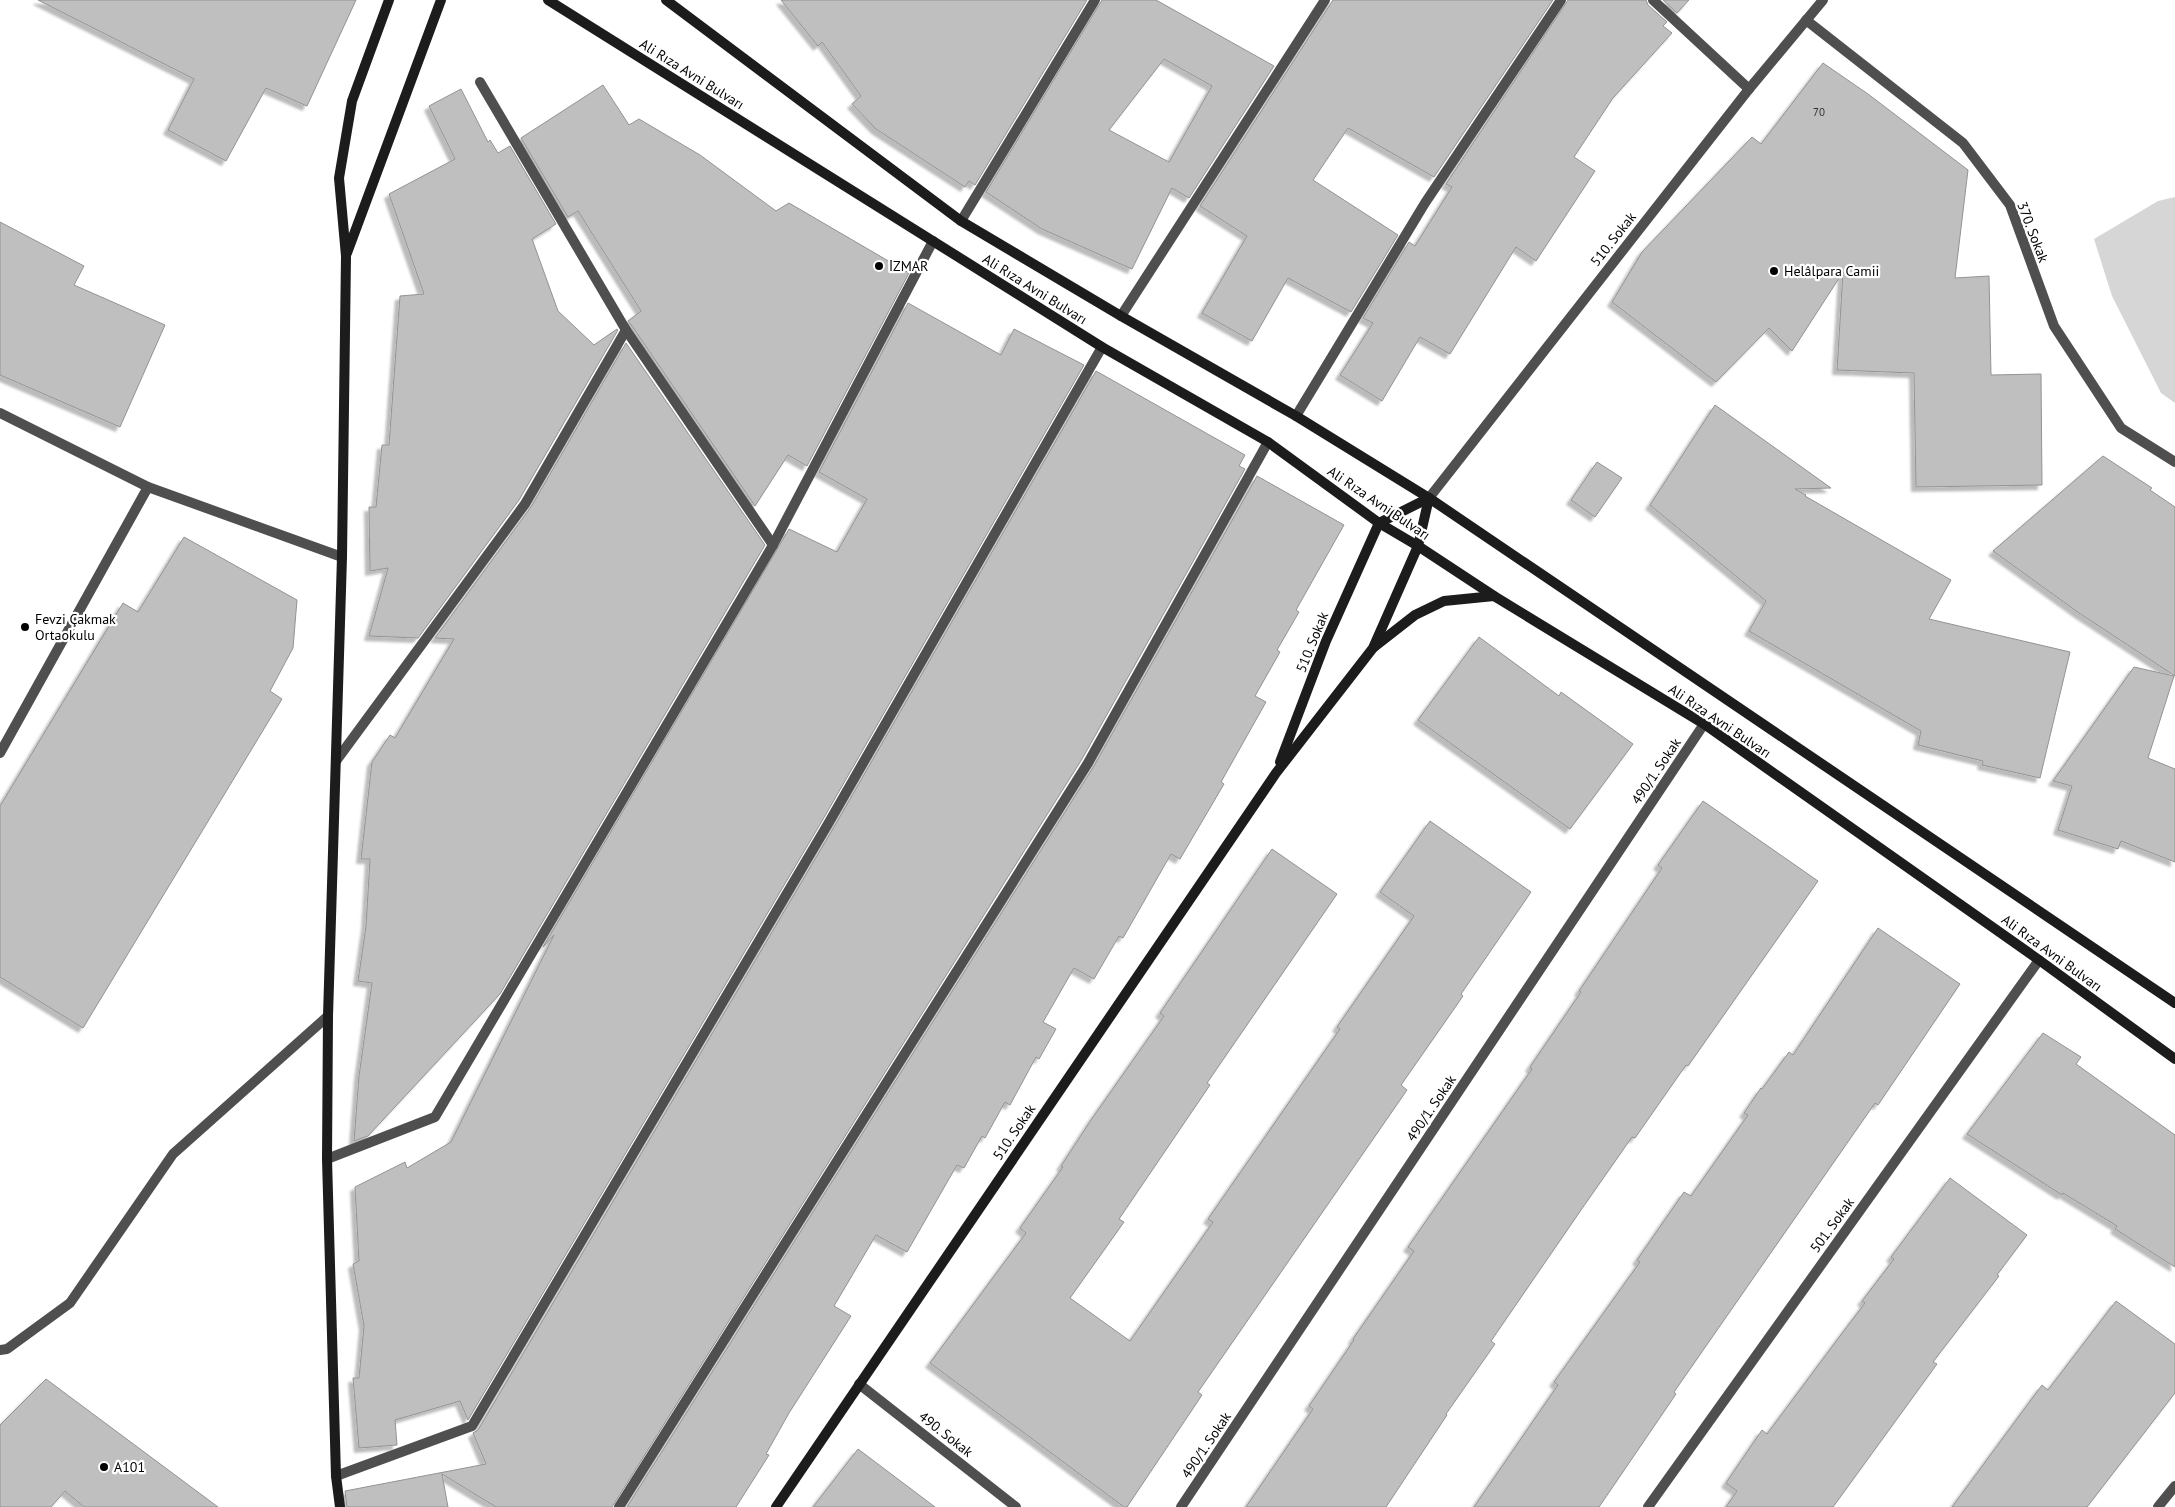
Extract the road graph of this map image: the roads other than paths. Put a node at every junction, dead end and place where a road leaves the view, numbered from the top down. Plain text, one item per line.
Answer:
1 (389, 0) edge
2 (441, 0) edge
3 (548, 0) edge
4 (666, 0) edge
5 (1095, 0) edge
6 (1325, 0) edge
7 (1561, 0) edge
8 (1653, 0) edge
9 (1823, 0) edge
10 (1806, 20) junction
11 (480, 82) dead end
12 (1749, 89) junction
13 (961, 221) junction
14 (933, 241) junction
15 (346, 256) junction
16 (1121, 316) junction
17 (626, 330) junction
18 (1102, 347) junction
19 (0, 412) edge
20 (1296, 416) junction
21 (1268, 442) junction
22 (2175, 462) edge
23 (148, 487) junction
24 (1429, 498) junction
25 (1379, 523) junction
26 (773, 544) junction
27 (1418, 546) junction
28 (342, 557) junction
29 (1494, 596) junction
30 (1373, 648) junction
31 (1704, 724) junction
32 (0, 753) edge
33 (336, 761) junction
34 (1276, 773) junction
35 (2038, 960) junction
36 (2175, 1003) edge
37 (328, 1016) junction
38 (2175, 1059) edge
39 (327, 1159) junction
40 (0, 1350) edge
41 (858, 1384) junction
42 (336, 1476) junction
43 (2175, 1486) edge
44 (340, 1507) edge
45 (619, 1507) edge
46 (776, 1507) edge
47 (1016, 1507) edge
48 (1181, 1507) edge
49 (1648, 1507) edge
50 (2158, 1507) edge

1 - 15 main road
2 - 15 main road
3 - 14 main road, Ali Rıza Avni Bulvarı
4 - 13 main road, Ali Rıza Avni Bulvarı
5 - 13 street
6 - 16 street
7 - 20 street
8 - 12 street
9 - 10 street, 510. Sokak
10 - 12 street, 510. Sokak
10 - 22 street, 370. Sokak
11 - 17 street
12 - 24 street, 510. Sokak
13 - 16 main road, Ali Rıza Avni Bulvarı
14 - 18 main road, Ali Rıza Avni Bulvarı
14 - 26 street
15 - 28 main road
16 - 20 main road, Ali Rıza Avni Bulvarı
17 - 26 street
17 - 33 street
18 - 21 main road, Ali Rıza Avni Bulvarı
18 - 42 street
19 - 23 street
20 - 24 main road, Ali Rıza Avni Bulvarı
21 - 25 main road, Ali Rıza Avni Bulvarı
21 - 45 street
23 - 28 street
23 - 32 street
24 - 25 main road
24 - 27 main road, 510. Sokak
24 - 36 main road, Ali Rıza Avni Bulvarı
25 - 27 main road, Ali Rıza Avni Bulvarı
25 - 34 main road, 510. Sokak
26 - 39 street
27 - 29 main road, Ali Rıza Avni Bulvarı
27 - 30 main road, 510. Sokak
28 - 33 main road
29 - 30 main road
29 - 31 main road, Ali Rıza Avni Bulvarı
30 - 34 main road, 510. Sokak
31 - 35 main road, Ali Rıza Avni Bulvarı
31 - 48 street, 490/1. Sokak
33 - 37 main road
34 - 41 main road, 510. Sokak
35 - 38 main road, Ali Rıza Avni Bulvarı
35 - 49 street, 501. Sokak
37 - 39 main road
37 - 40 street
39 - 42 main road
41 - 46 main road, 510. Sokak
41 - 47 street, 490. Sokak
42 - 44 main road
43 - 50 street

